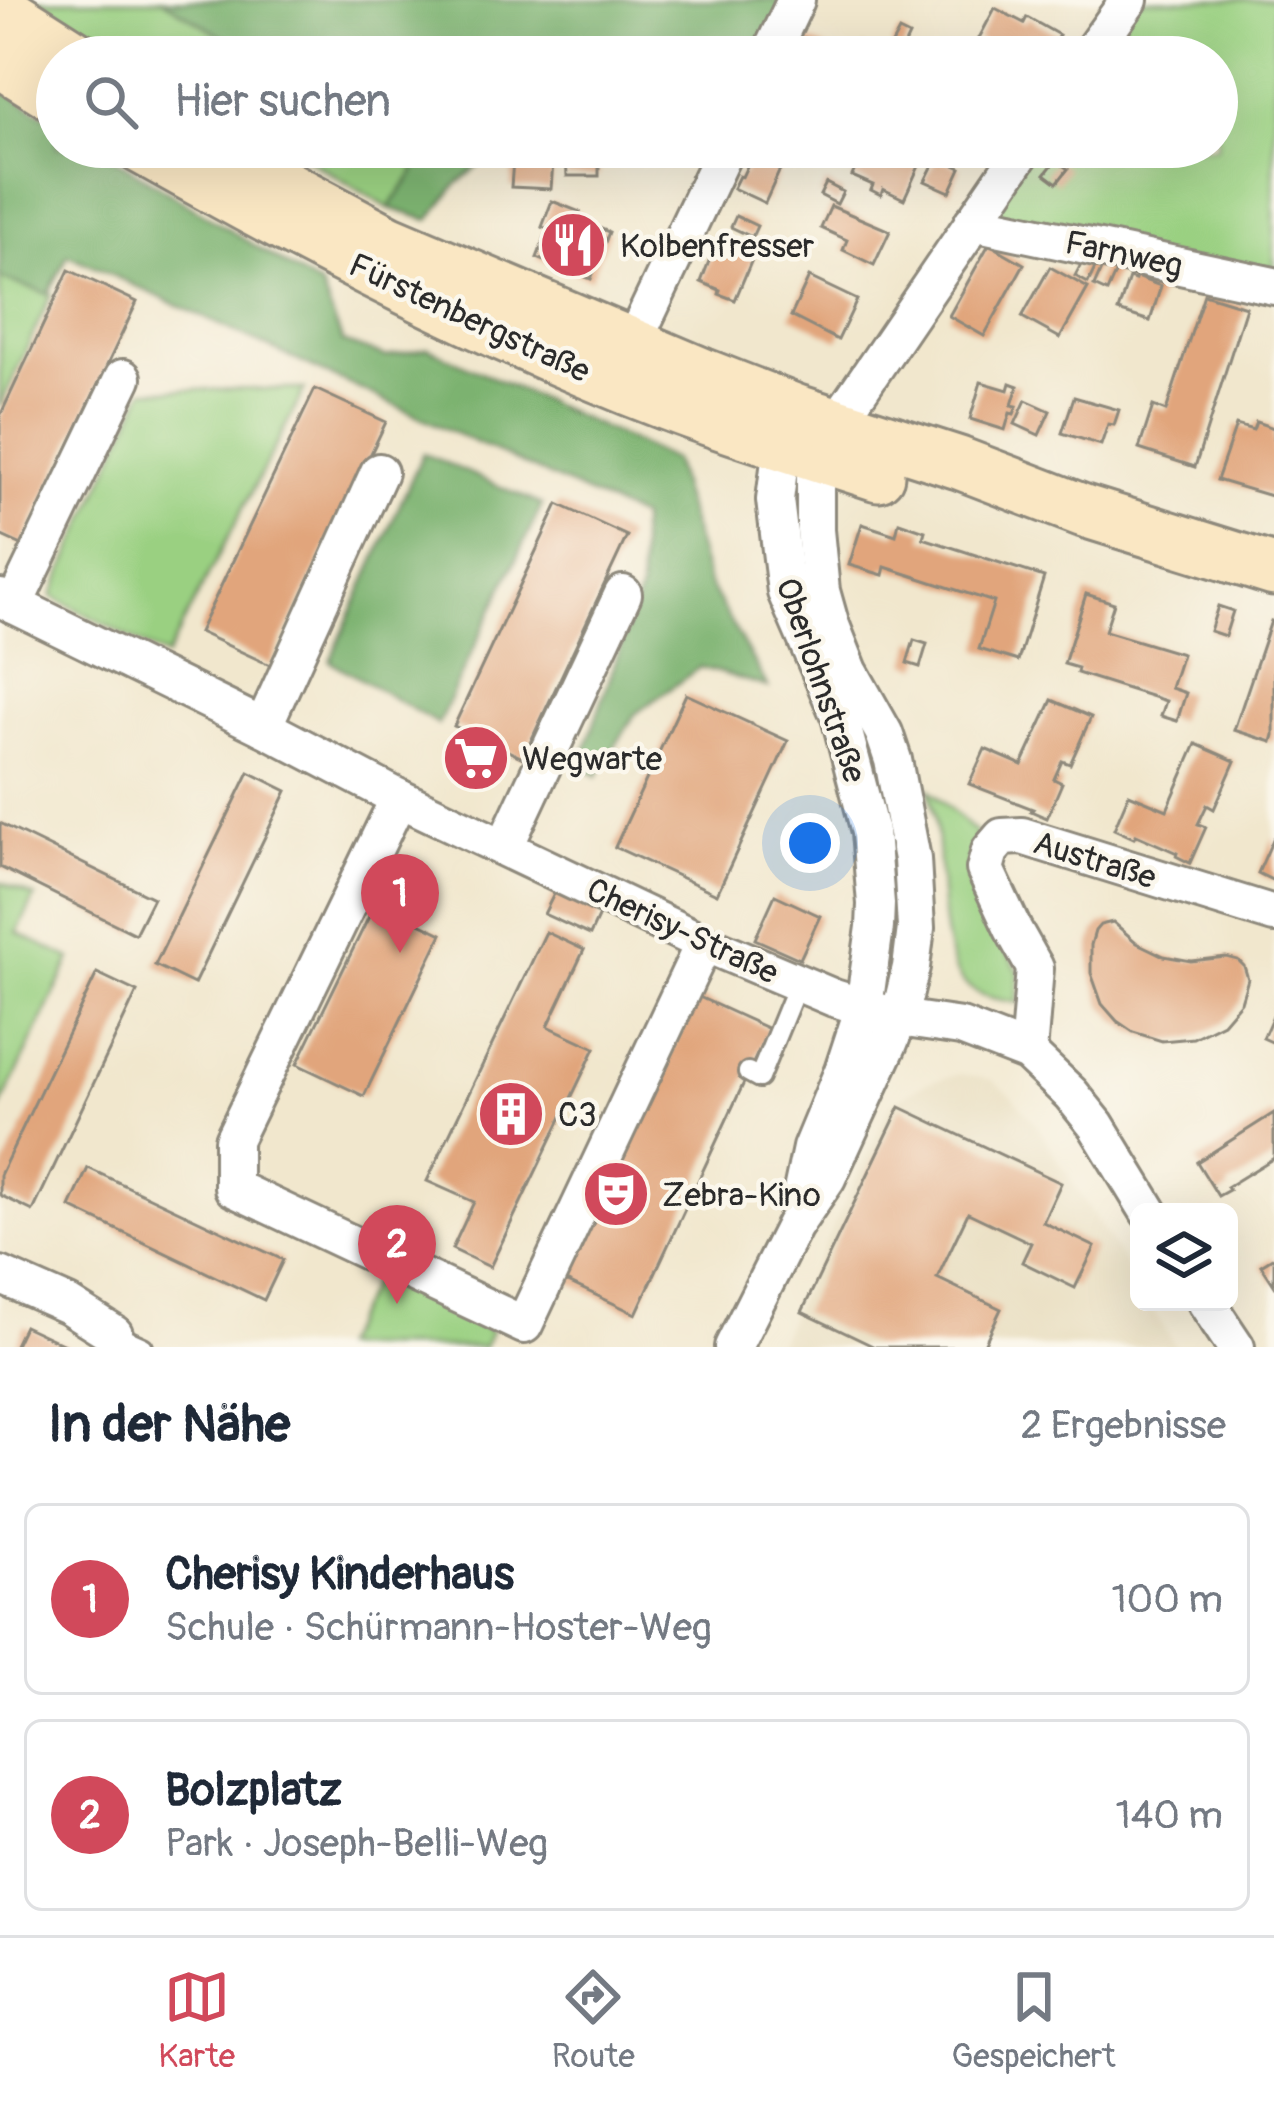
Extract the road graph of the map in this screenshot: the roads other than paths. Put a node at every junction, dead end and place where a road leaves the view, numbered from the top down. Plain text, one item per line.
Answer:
1 (796, 0) edge
2 (1129, 0) edge
3 (0, 8) edge
4 (43, 36) edge
5 (779, 36) edge
6 (1103, 36) edge
7 (0, 61) edge
8 (36, 84) edge
9 (178, 168) edge
10 (251, 168) edge
11 (716, 168) edge
12 (1010, 168) edge
13 (973, 222) junction
14 (1274, 286) edge
15 (623, 364) junction
16 (123, 379) dead end
17 (807, 434) junction
18 (379, 472) dead end
19 (874, 474) junction
20 (815, 510) junction
21 (1084, 511) junction
22 (1274, 570) edge
23 (623, 593) dead end
24 (7, 601) edge
25 (263, 727) junction
26 (399, 798) junction
27 (505, 846) junction
28 (1274, 914) edge
29 (704, 943) junction
30 (798, 983) junction
31 (882, 1013) junction
32 (1028, 1053) junction
33 (748, 1072) dead end
34 (1144, 1203) edge
35 (0, 1275) edge
36 (1211, 1311) edge
37 (519, 1336) edge
38 (129, 1341) edge
39 (1232, 1346) edge
40 (733, 1347) edge

1 - 5 street
2 - 6 street
3 - 4 main road
7 - 8 main road
9 - 15 main road, Fürstenbergstraße
10 - 15 main road, Fürstenbergstraße
11 - 15 street
12 - 13 street
13 - 14 street, Farnweg
13 - 17 street
15 - 17 main road, Fürstenbergstraße
16 - 24 street, Cherisy-Straße
17 - 19 main road
17 - 20 street, Oberlohnstraße
17 - 21 main road
17 - 31 street, Oberlohnstraße
18 - 25 street
19 - 20 street
19 - 21 main road
20 - 31 street, Oberlohnstraße
21 - 22 main road
23 - 27 street
24 - 25 street, Cherisy-Straße
25 - 26 street, Cherisy-Straße
26 - 27 street, Cherisy-Straße
26 - 37 street
27 - 29 street, Cherisy-Straße
28 - 32 street, Austraße
29 - 30 street, Cherisy-Straße
29 - 37 street
30 - 31 street, Cherisy-Straße
30 - 33 lane
31 - 32 street, Cherisy-Straße
31 - 40 street, Oberlohnstraße
32 - 34 street
35 - 38 street
36 - 39 street

